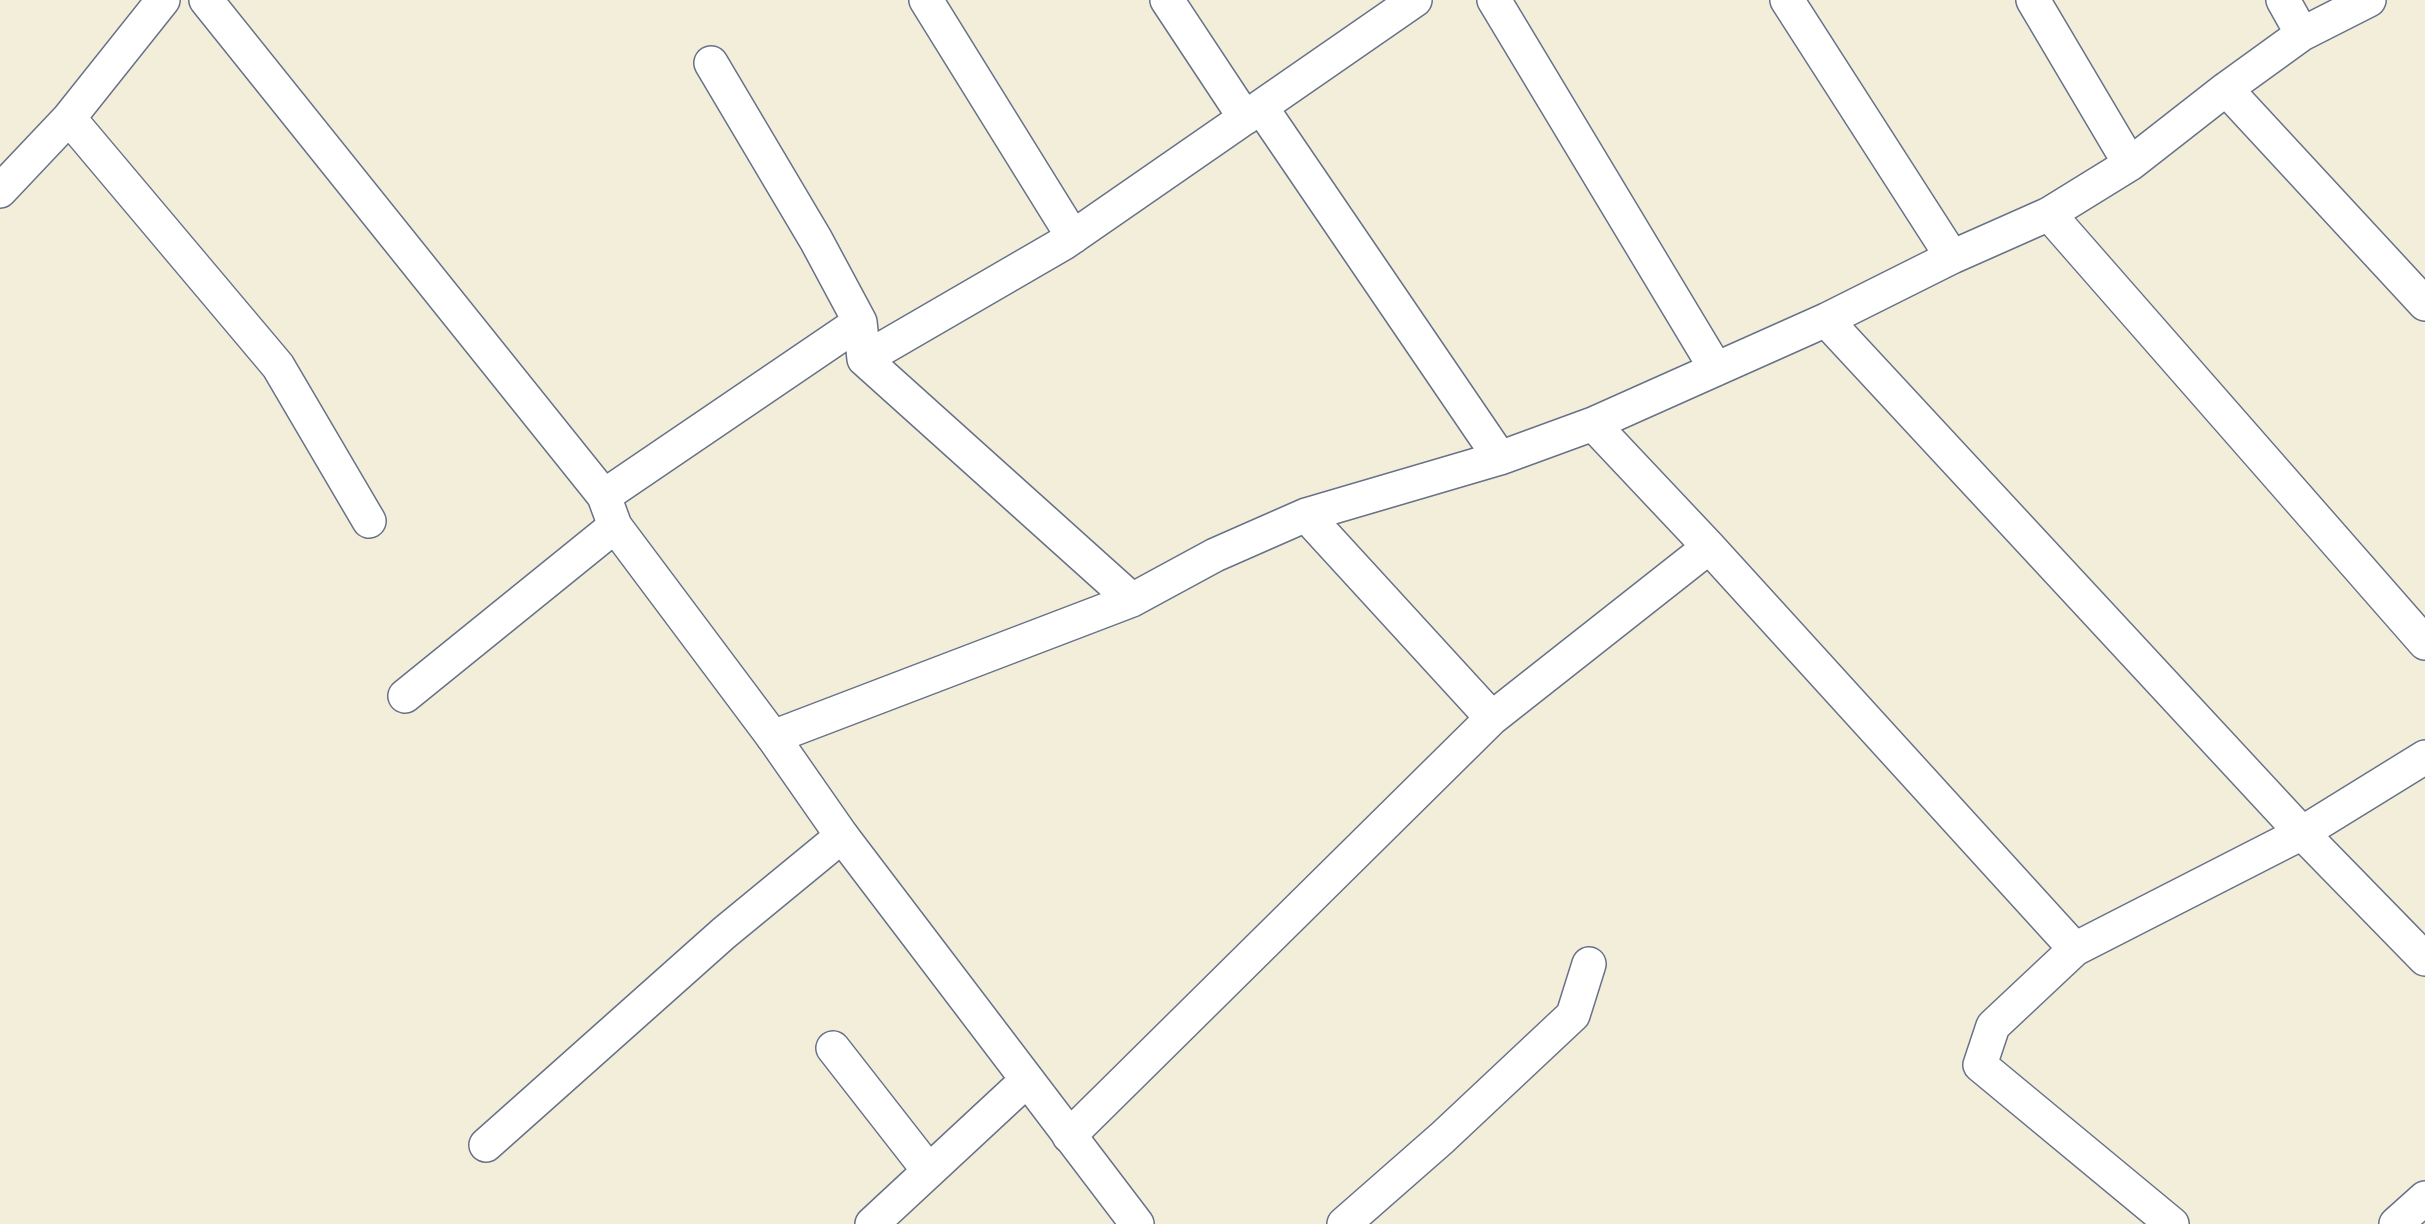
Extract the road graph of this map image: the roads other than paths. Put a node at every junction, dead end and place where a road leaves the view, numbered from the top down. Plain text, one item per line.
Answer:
1 (163, 0) edge
2 (206, 0) edge
3 (926, 0) edge
4 (1167, 0) edge
5 (1415, 0) edge
6 (1494, 0) edge
7 (1787, 0) edge
8 (2033, 0) edge
9 (2283, 0) edge
10 (2369, 0) edge
11 (2302, 34) junction
12 (711, 63) dead end
13 (2226, 89) junction
14 (1253, 113) junction
15 (69, 118) junction
16 (2130, 164) junction
17 (0, 191) edge
18 (2049, 214) junction
19 (1073, 237) junction
20 (1952, 257) junction
21 (2425, 304) edge
22 (1826, 320) junction
23 (860, 322) junction
24 (864, 359) junction
25 (1716, 369) junction
26 (1593, 424) junction
27 (1500, 458) junction
28 (610, 511) junction
29 (1306, 515) junction
30 (369, 521) dead end
31 (1709, 547) junction
32 (1132, 600) junction
33 (2425, 643) edge
34 (405, 696) dead end
35 (1492, 718) junction
36 (773, 736) junction
37 (2425, 757) edge
38 (2302, 833) junction
39 (842, 836) junction
40 (2075, 949) junction
41 (2425, 959) edge
42 (1589, 964) dead end
43 (833, 1048) dead end
44 (1027, 1080) junction
45 (1069, 1136) junction
46 (486, 1145) dead end
47 (929, 1171) junction
48 (2425, 1198) edge
49 (872, 1224) edge
50 (1137, 1224) edge
51 (1344, 1224) edge
52 (2172, 1224) edge
53 (2396, 1224) edge

1 - 15 street
2 - 28 street
3 - 19 street
4 - 14 street
5 - 14 street
6 - 25 street
7 - 20 street
8 - 16 street
9 - 11 street
10 - 11 street
11 - 13 street
12 - 23 street
13 - 16 street
13 - 21 street
14 - 19 street
14 - 27 street
15 - 17 street
15 - 30 street
16 - 18 street
18 - 20 street
18 - 33 street
19 - 24 street
20 - 22 street
22 - 25 street
22 - 38 street
23 - 24 street
23 - 28 street
24 - 32 street
25 - 26 street
26 - 27 street
26 - 31 street
27 - 29 street
28 - 34 street
28 - 36 street
29 - 32 street
29 - 35 street
31 - 35 street
31 - 40 street
32 - 36 street
35 - 45 street
36 - 39 street
37 - 38 street
38 - 40 street
38 - 41 street
39 - 44 street
39 - 46 street
40 - 52 street
42 - 51 street
43 - 47 street
44 - 45 street
44 - 47 street
45 - 50 street
47 - 49 street
48 - 53 street

